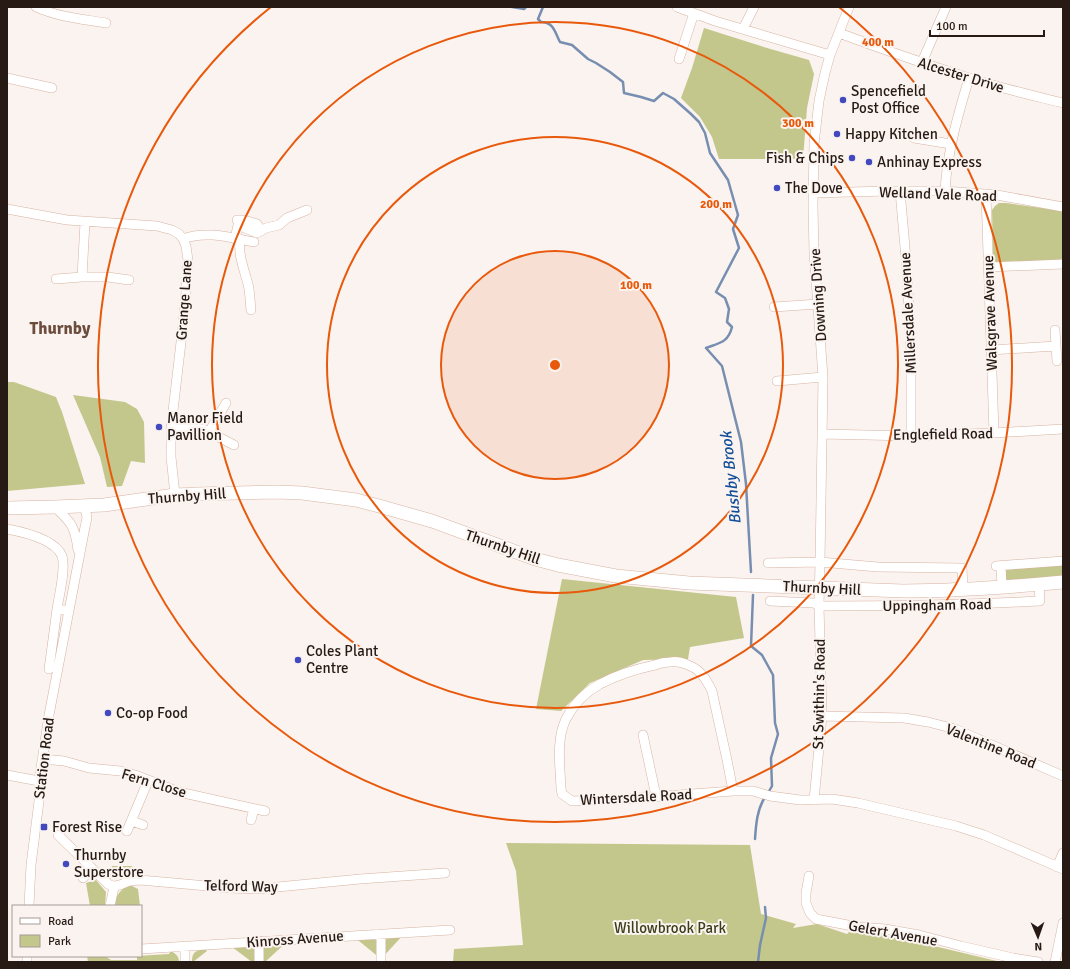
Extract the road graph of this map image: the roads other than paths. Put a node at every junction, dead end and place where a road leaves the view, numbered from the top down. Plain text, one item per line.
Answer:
1 (36, 7) edge
2 (677, 7) edge
3 (754, 7) edge
4 (849, 7) edge
5 (946, 7) edge
6 (694, 13) junction
7 (106, 23) dead end
8 (743, 29) junction
9 (839, 32) junction
10 (830, 55) junction
11 (679, 59) dead end
12 (922, 62) junction
13 (7, 78) edge
14 (970, 78) junction
15 (52, 88) dead end
16 (1063, 104) edge
17 (914, 138) dead end
18 (951, 144) junction
19 (900, 191) junction
20 (945, 191) junction
21 (813, 193) junction
22 (986, 194) junction
23 (1063, 207) edge
24 (7, 209) edge
25 (307, 210) dead end
26 (236, 220) dead end
27 (85, 222) junction
28 (261, 231) junction
29 (183, 239) junction
30 (238, 239) junction
31 (254, 242) dead end
32 (1063, 264) edge
33 (988, 266) junction
34 (82, 277) junction
35 (56, 279) dead end
36 (129, 280) dead end
37 (818, 304) junction
38 (774, 306) dead end
39 (251, 310) dead end
40 (1055, 330) dead end
41 (1056, 346) junction
42 (991, 350) junction
43 (1057, 361) dead end
44 (823, 377) junction
45 (777, 381) dead end
46 (226, 403) dead end
47 (171, 428) junction
48 (1063, 429) edge
49 (209, 432) junction
50 (994, 433) junction
51 (822, 434) junction
52 (911, 436) junction
53 (234, 444) dead end
54 (175, 495) junction
55 (85, 506) junction
56 (55, 507) junction
57 (7, 508) edge
58 (7, 529) edge
59 (79, 557) junction
60 (1063, 561) edge
61 (820, 562) junction
62 (768, 563) dead end
63 (1063, 582) edge
64 (1039, 584) junction
65 (1002, 587) junction
66 (820, 588) junction
67 (963, 590) junction
68 (770, 601) dead end
69 (819, 606) junction
70 (58, 609) junction
71 (69, 611) junction
72 (49, 669) dead end
73 (822, 716) junction
74 (643, 735) dead end
75 (42, 759) junction
76 (7, 776) edge
77 (1063, 776) edge
78 (148, 780) junction
79 (39, 781) junction
80 (733, 791) junction
81 (656, 796) junction
82 (814, 800) junction
83 (254, 809) junction
84 (265, 811) dead end
85 (132, 820) junction
86 (251, 820) dead end
87 (143, 825) dead end
88 (127, 831) dead end
89 (58, 835) dead end
90 (1063, 853) edge
91 (92, 868) junction
92 (1060, 868) edge
93 (445, 873) dead end
94 (809, 876) dead end
95 (83, 878) dead end
96 (114, 886) junction
97 (29, 905) edge
98 (110, 905) edge
99 (1063, 923) edge
100 (450, 930) dead end
101 (380, 934) junction
102 (259, 941) junction
103 (185, 946) junction
104 (142, 949) edge
105 (185, 962) edge
106 (259, 962) edge
107 (381, 962) edge
108 (1038, 962) edge
109 (1055, 962) edge

1 - 7 street
2 - 6 street
3 - 8 street
4 - 9 street, Downing Drive
5 - 12 street
6 - 8 street
6 - 11 street
8 - 10 street
9 - 10 street, Downing Drive
9 - 12 street, Alcester Drive
10 - 21 street, Downing Drive
12 - 14 street, Alcester Drive
13 - 15 street
14 - 16 street, Alcester Drive
14 - 18 street
17 - 18 street
18 - 20 street
19 - 20 street, Welland Vale Road
19 - 21 street, Welland Vale Road
19 - 52 street, Millersdale Avenue
20 - 22 street, Welland Vale Road
21 - 37 street, Downing Drive
22 - 23 street, Welland Vale Road
22 - 33 street, Walsgrave Avenue
24 - 27 street, Grange Lane
25 - 28 street
26 - 28 street
27 - 29 street, Grange Lane
27 - 34 street
28 - 30 street
29 - 30 street
29 - 47 street, Grange Lane
30 - 31 street
30 - 39 street
32 - 33 street
33 - 42 street, Walsgrave Avenue
34 - 35 street
34 - 36 street
37 - 38 street
37 - 44 street, Downing Drive
40 - 41 street
41 - 42 street
41 - 43 street
42 - 50 street, Walsgrave Avenue
44 - 45 street
44 - 51 street, Downing Drive
46 - 49 street
47 - 49 street
47 - 54 street, Grange Lane
48 - 50 street, Englefield Road
49 - 53 street
50 - 52 street, Englefield Road
51 - 52 street, Englefield Road
51 - 61 street, Downing Drive
54 - 55 highway, Thurnby Hill
54 - 66 highway, Thurnby Hill
55 - 56 highway, Thurnby Hill
55 - 59 street, Station Road
56 - 57 highway, Thurnby Hill
56 - 59 street, Station Road
58 - 70 street
59 - 71 street, Station Road
60 - 65 street
61 - 62 street, Uppingham Road
61 - 66 street, Downing Drive
61 - 67 street, Uppingham Road
63 - 64 highway, Uppingham Road
64 - 65 highway, Uppingham Road
64 - 69 street, Uppingham Road
65 - 67 highway, Thurnby Hill
66 - 67 highway, Thurnby Hill
66 - 69 street, St Swithin's Road
68 - 69 street, Uppingham Road
69 - 73 street, St Swithin's Road
70 - 71 street
70 - 72 street
71 - 75 street, Station Road
73 - 77 street, Valentine Road
73 - 82 street, St Swithin's Road
74 - 81 street
75 - 78 street, Fern Close
75 - 79 street, Station Road
76 - 79 street
78 - 83 street, Fern Close
78 - 85 street
79 - 97 street, Station Road
80 - 81 street, Wintersdale Road
80 - 81 street, Wintersdale Road
80 - 82 street, Wintersdale Road
82 - 92 street, Wintersdale Road
83 - 84 street, Fern Close
83 - 86 street
85 - 87 street
85 - 88 street
89 - 91 street
90 - 92 street
91 - 95 street
91 - 96 street
93 - 96 street, Telford Way
94 - 108 street, Gelert Avenue
96 - 98 street
99 - 109 street
100 - 101 street, Kinross Avenue
101 - 102 street, Kinross Avenue
101 - 107 street
102 - 103 street, Kinross Avenue
102 - 106 street
103 - 104 street, Kinross Avenue
103 - 105 street

